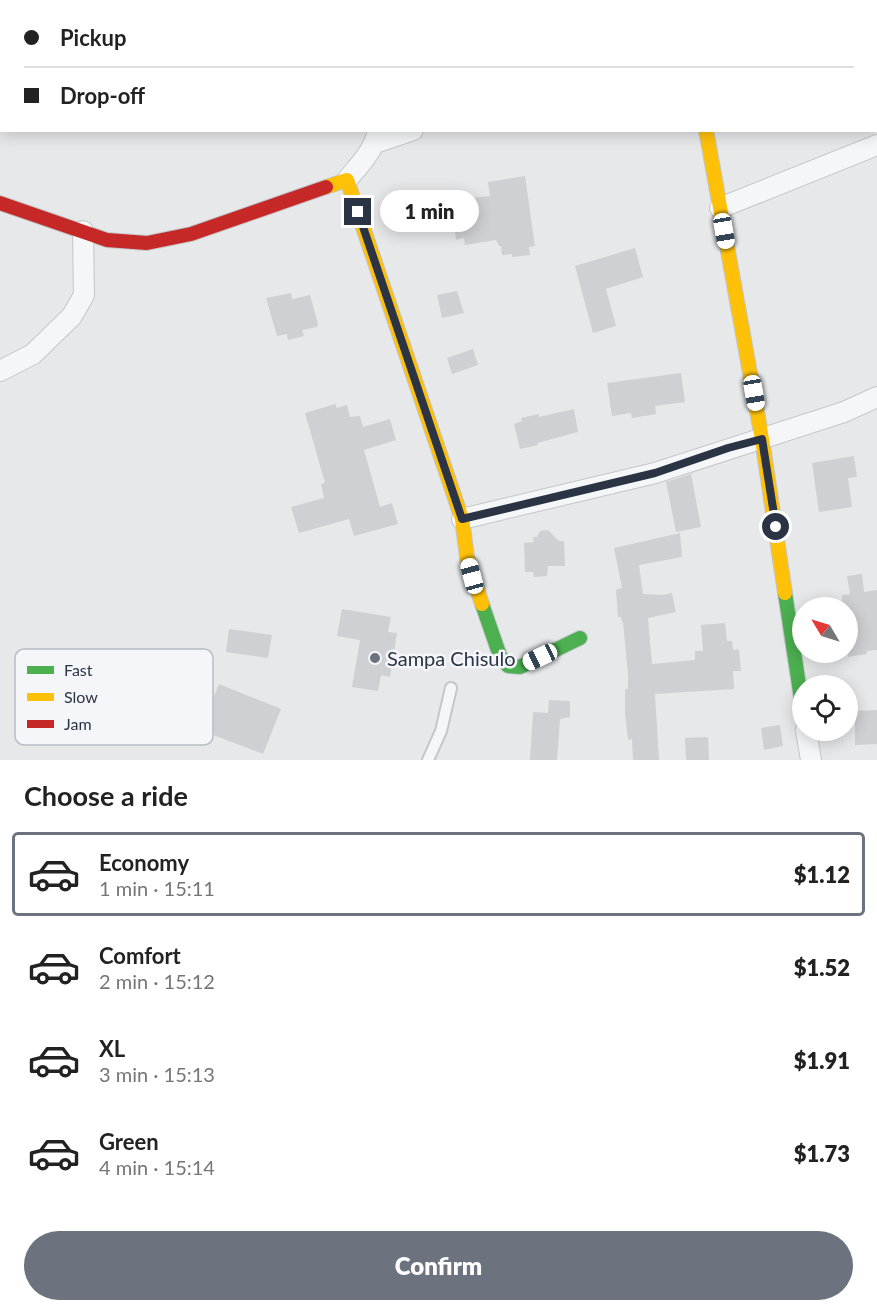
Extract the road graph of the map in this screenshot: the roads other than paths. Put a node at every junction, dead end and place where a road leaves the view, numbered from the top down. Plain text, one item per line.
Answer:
1 (403, 132) edge
2 (706, 132) edge
3 (377, 137) edge
4 (877, 145) edge
5 (347, 180) junction
6 (0, 203) edge
7 (720, 208) junction
8 (83, 231) junction
9 (0, 370) edge
10 (877, 397) edge
11 (762, 439) junction
12 (462, 519) junction
13 (580, 638) dead end
14 (797, 675) edge
15 (451, 688) dead end
16 (808, 741) edge
17 (428, 760) edge
18 (811, 760) edge

1 - 3 street
2 - 7 street
3 - 5 street
4 - 7 street
5 - 8 street
5 - 12 street
6 - 8 street
7 - 11 street
8 - 9 street
10 - 11 street
11 - 12 street
11 - 14 street
12 - 13 street
15 - 17 lane
16 - 18 street

